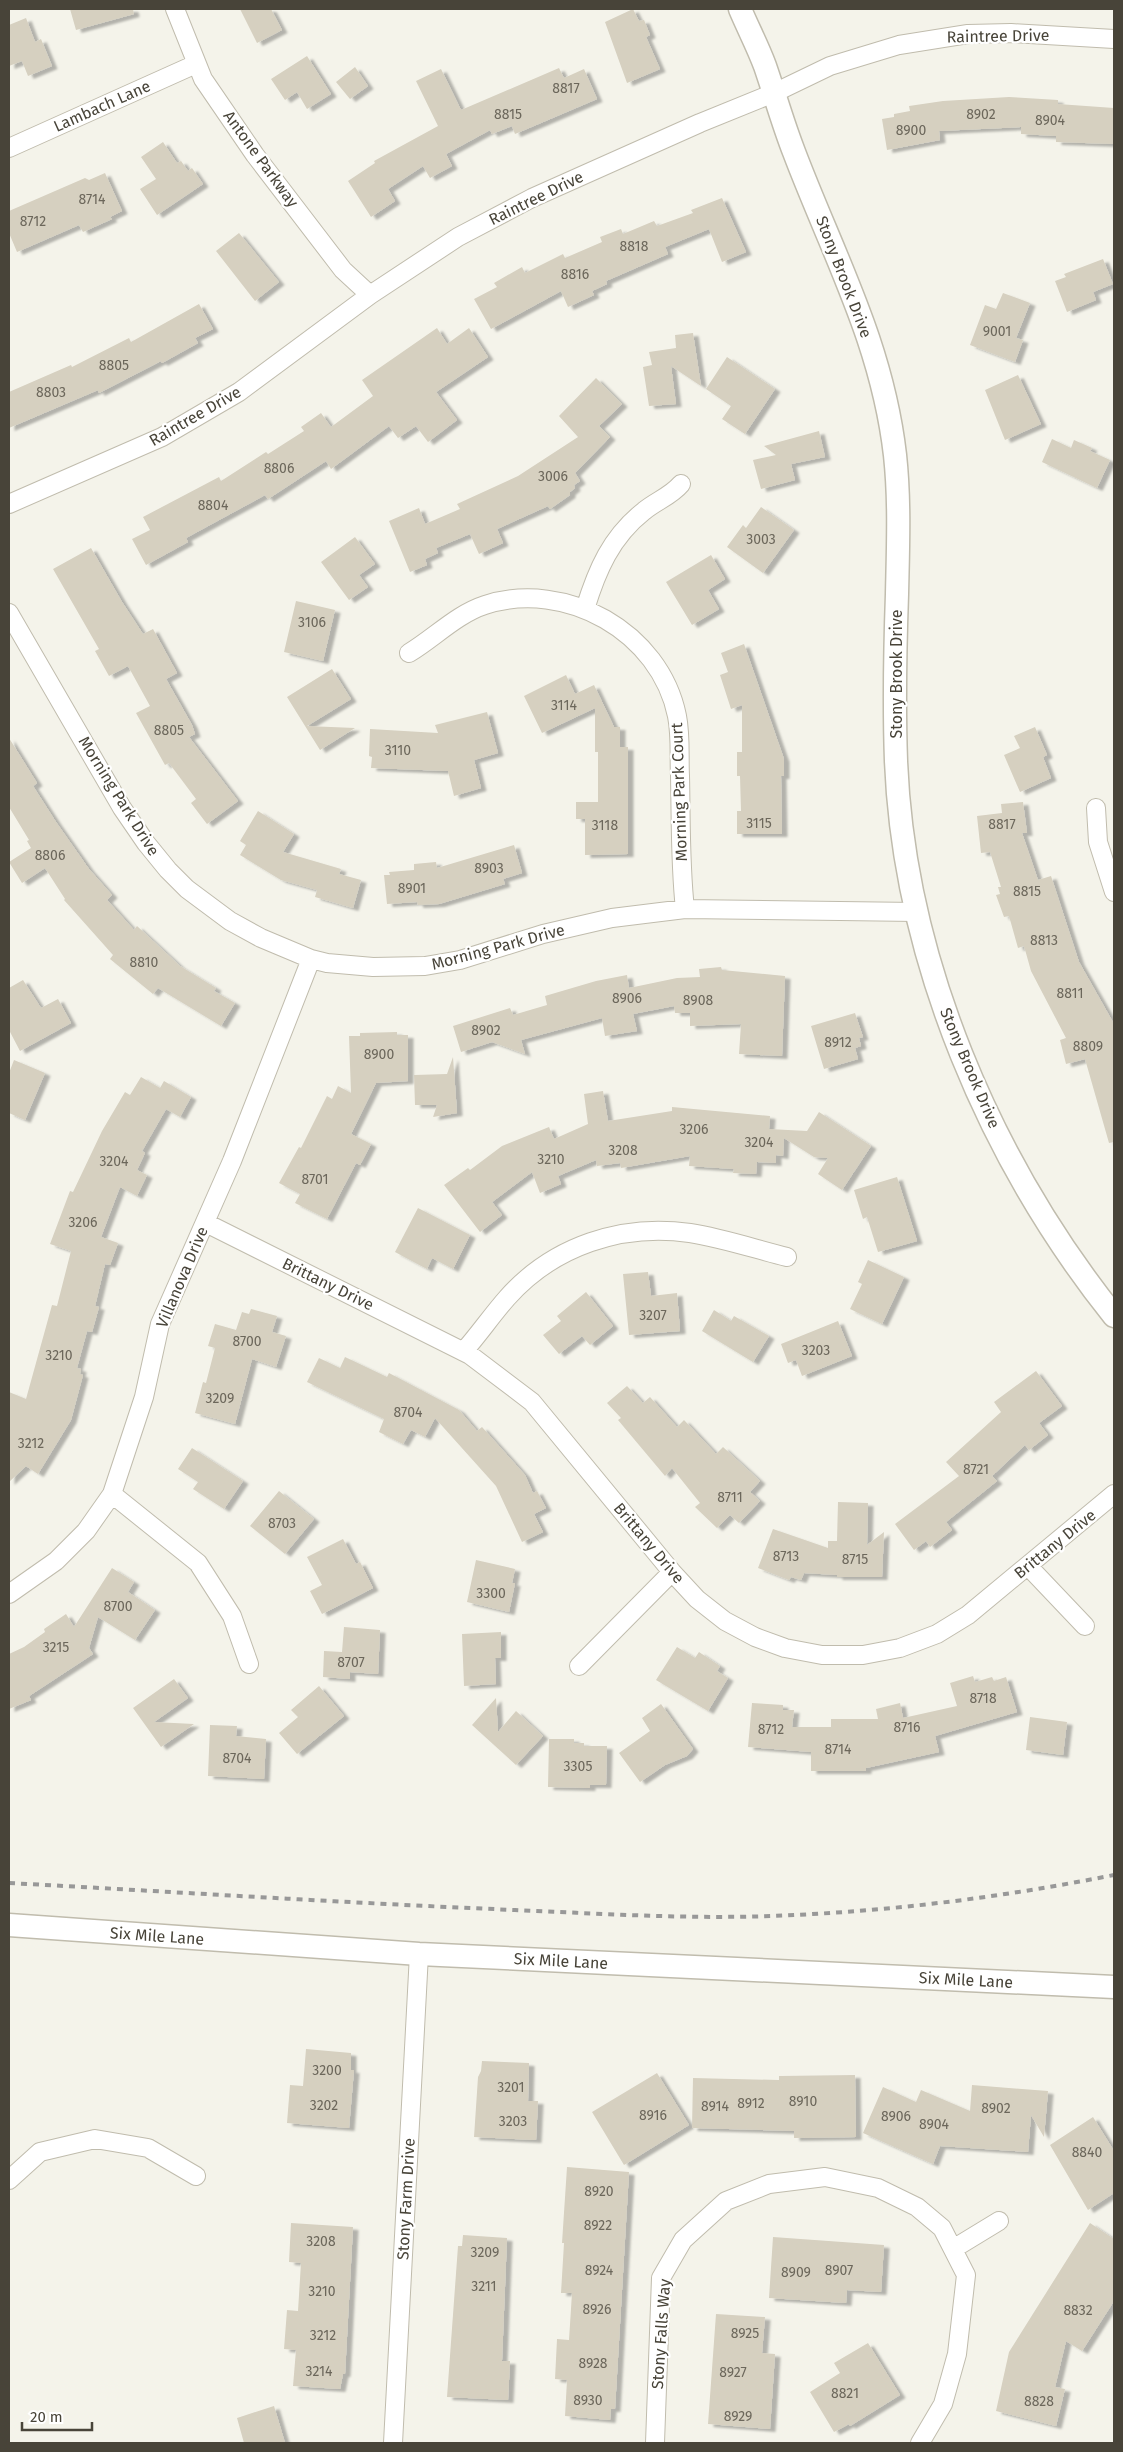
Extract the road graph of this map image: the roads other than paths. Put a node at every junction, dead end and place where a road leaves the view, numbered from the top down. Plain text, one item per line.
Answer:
1 (175, 9) edge
2 (740, 9) edge
3 (1114, 39) edge
4 (196, 64) junction
5 (774, 93) junction
6 (9, 148) edge
7 (370, 295) junction
8 (681, 484) dead end
9 (9, 504) edge
10 (586, 609) junction
11 (9, 613) edge
12 (409, 653) dead end
13 (1096, 808) dead end
14 (1114, 892) edge
15 (685, 908) junction
16 (917, 912) junction
17 (311, 959) junction
18 (206, 1223) junction
19 (786, 1257) dead end
20 (1114, 1316) edge
21 (464, 1351) junction
22 (112, 1494) junction
23 (1114, 1494) edge
24 (1028, 1566) junction
25 (672, 1572) junction
26 (9, 1594) edge
27 (1085, 1626) dead end
28 (249, 1664) dead end
29 (579, 1666) dead end
30 (9, 1925) edge
31 (419, 1954) junction
32 (1114, 1987) edge
33 (196, 2176) dead end
34 (9, 2180) edge
35 (999, 2221) dead end
36 (953, 2249) junction
37 (393, 2443) edge
38 (655, 2443) edge
39 (920, 2443) edge

1 - 4 street, Antone Parkway
2 - 5 street, Stony Brook Drive
3 - 5 street, Raintree Drive
4 - 6 street, Lambach Lane
4 - 7 street, Antone Parkway
5 - 7 street, Raintree Drive
5 - 16 street, Stony Brook Drive
7 - 9 street, Raintree Drive
8 - 10 street
10 - 12 street, Morning Park Court
10 - 15 street, Morning Park Court
11 - 17 street, Morning Park Drive
13 - 14 street
15 - 16 street, Morning Park Drive
15 - 17 street, Morning Park Drive
16 - 20 street, Stony Brook Drive
17 - 18 street, Villanova Drive
18 - 21 street, Brittany Drive
18 - 22 street, Villanova Drive
19 - 21 street
21 - 25 street, Brittany Drive
22 - 26 street, Villanova Drive
22 - 28 street
23 - 24 street, Brittany Drive
24 - 25 street, Brittany Drive
24 - 27 street
25 - 29 street
30 - 31 street, Six Mile Lane
31 - 32 street, Six Mile Lane
31 - 37 street, Stony Farm Drive
33 - 34 street
35 - 36 street
36 - 38 street, Stony Falls Way
36 - 39 street, Stony Falls Way

